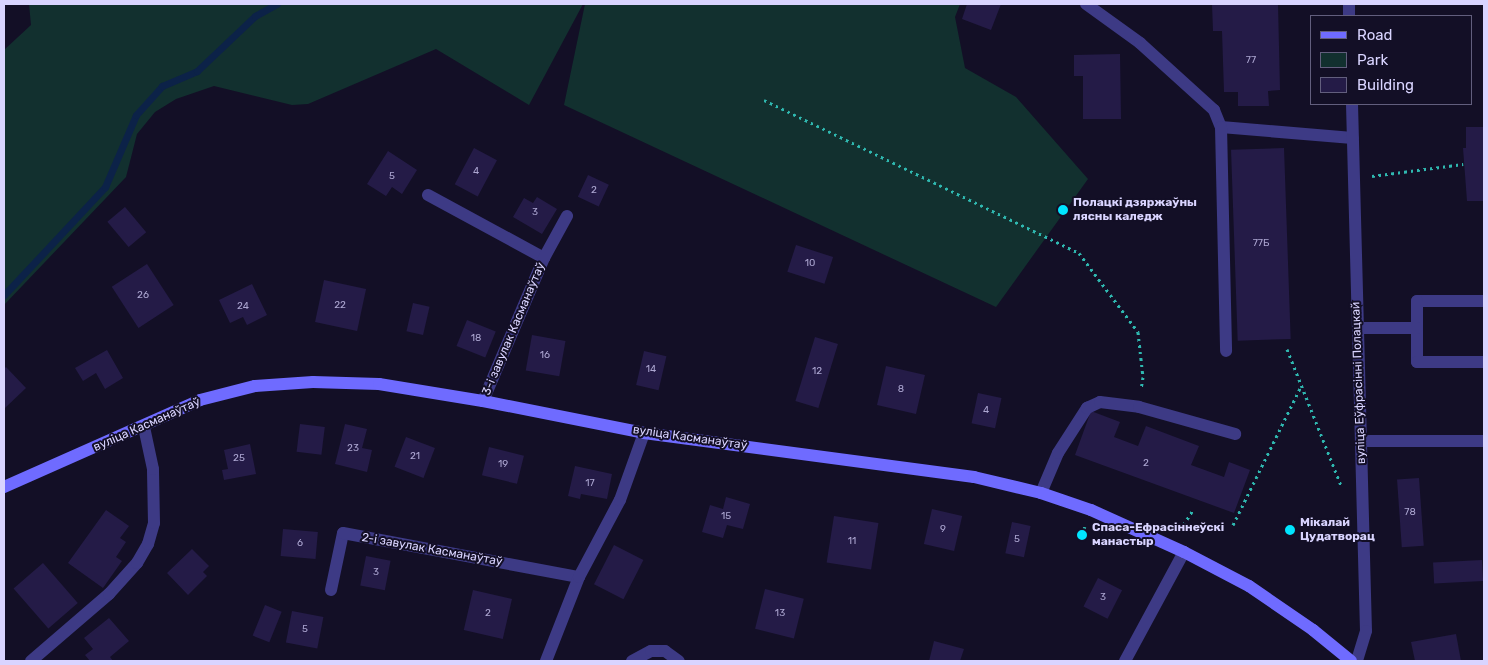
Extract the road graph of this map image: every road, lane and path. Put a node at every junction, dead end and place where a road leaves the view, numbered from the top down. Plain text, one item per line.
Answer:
1 (1086, 4) edge
2 (764, 100) dead end
3 (1352, 105) edge
4 (1221, 127) junction
5 (1352, 138) junction
6 (1463, 164) dead end
7 (1369, 176) dead end
8 (428, 195) dead end
9 (567, 216) dead end
10 (544, 258) junction
11 (1484, 301) edge
12 (1358, 328) junction
13 (1417, 328) junction
14 (1286, 349) dead end
15 (1226, 351) dead end
16 (1484, 362) edge
17 (1301, 386) junction
18 (483, 401) junction
19 (1139, 407) junction
20 (144, 427) junction
21 (644, 433) junction
22 (1235, 434) dead end
23 (1361, 441) junction
24 (1484, 441) edge
25 (4, 487) edge
26 (1342, 488) dead end
27 (1041, 494) junction
28 (1193, 510) dead end
29 (1233, 525) dead end
30 (1170, 546) junction
31 (1184, 552) junction
32 (579, 576) junction
33 (331, 590) dead end
34 (32, 661) edge
35 (546, 661) edge
36 (632, 661) edge
37 (679, 661) edge
38 (1126, 661) edge
39 (1351, 661) edge
40 (1357, 661) edge

1 - 4 street
2 - 19 path
3 - 5 street, вуліца Еўфрасінні Полацкай
4 - 5 street
4 - 15 street
5 - 12 street, вуліца Еўфрасінні Полацкай
6 - 7 path
8 - 10 street, 3-і завулак Касманаўтаў
9 - 10 street, 3-і завулак Касманаўтаў
10 - 18 street, 3-і завулак Касманаўтаў
11 - 13 street
12 - 13 street
12 - 23 street, вуліца Еўфрасінні Полацкай
13 - 16 street
14 - 17 path
17 - 26 path
17 - 29 path
18 - 20 main road, вуліца Касманаўтаў
18 - 21 main road, вуліца Касманаўтаў
19 - 22 street
19 - 27 street
20 - 25 main road, вуліца Касманаўтаў
20 - 34 street
21 - 27 main road, вуліца Касманаўтаў
21 - 32 street
23 - 24 street
23 - 40 street, вуліца Еўфрасінні Полацкай
27 - 30 main road, вуліца Касманаўтаў
28 - 30 path
30 - 31 main road, вуліца Касманаўтаў
31 - 38 street
31 - 39 main road, вуліца Касманаўтаў
32 - 33 street, 2-і завулак Касманаўтаў
32 - 35 street
36 - 37 street

